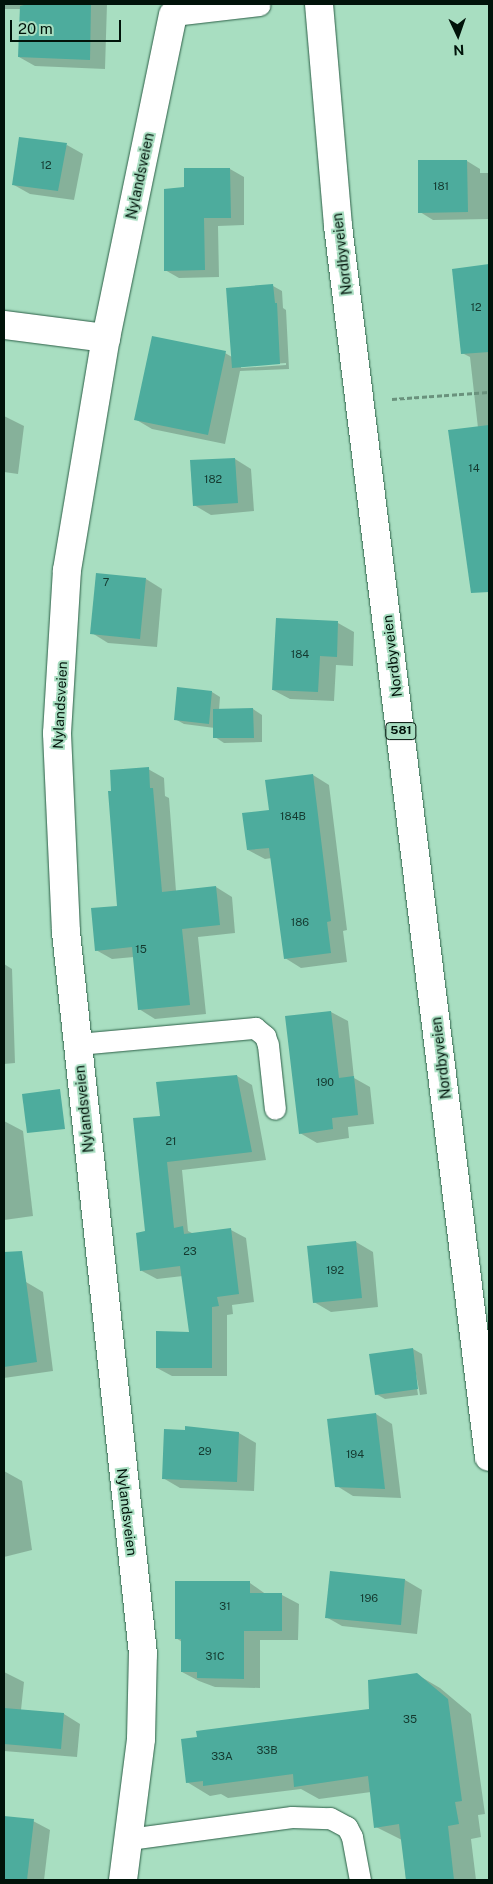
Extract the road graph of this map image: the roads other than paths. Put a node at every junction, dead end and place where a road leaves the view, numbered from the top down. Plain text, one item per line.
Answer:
1 (319, 4) edge
2 (259, 5) dead end
3 (173, 15) joint
4 (4, 325) edge
5 (106, 338) junction
6 (78, 1044) junction
7 (275, 1109) dead end
8 (489, 1457) edge
9 (129, 1839) junction
10 (123, 1880) edge
11 (360, 1880) edge

1 - 8 street, Nordbyveien / 581
2 - 3 lane
3 - 5 street, Nylandsveien
4 - 5 street
5 - 6 street, Nylandsveien
6 - 7 lane
6 - 9 street, Nylandsveien
9 - 10 street, Nylandsveien
9 - 11 lane

